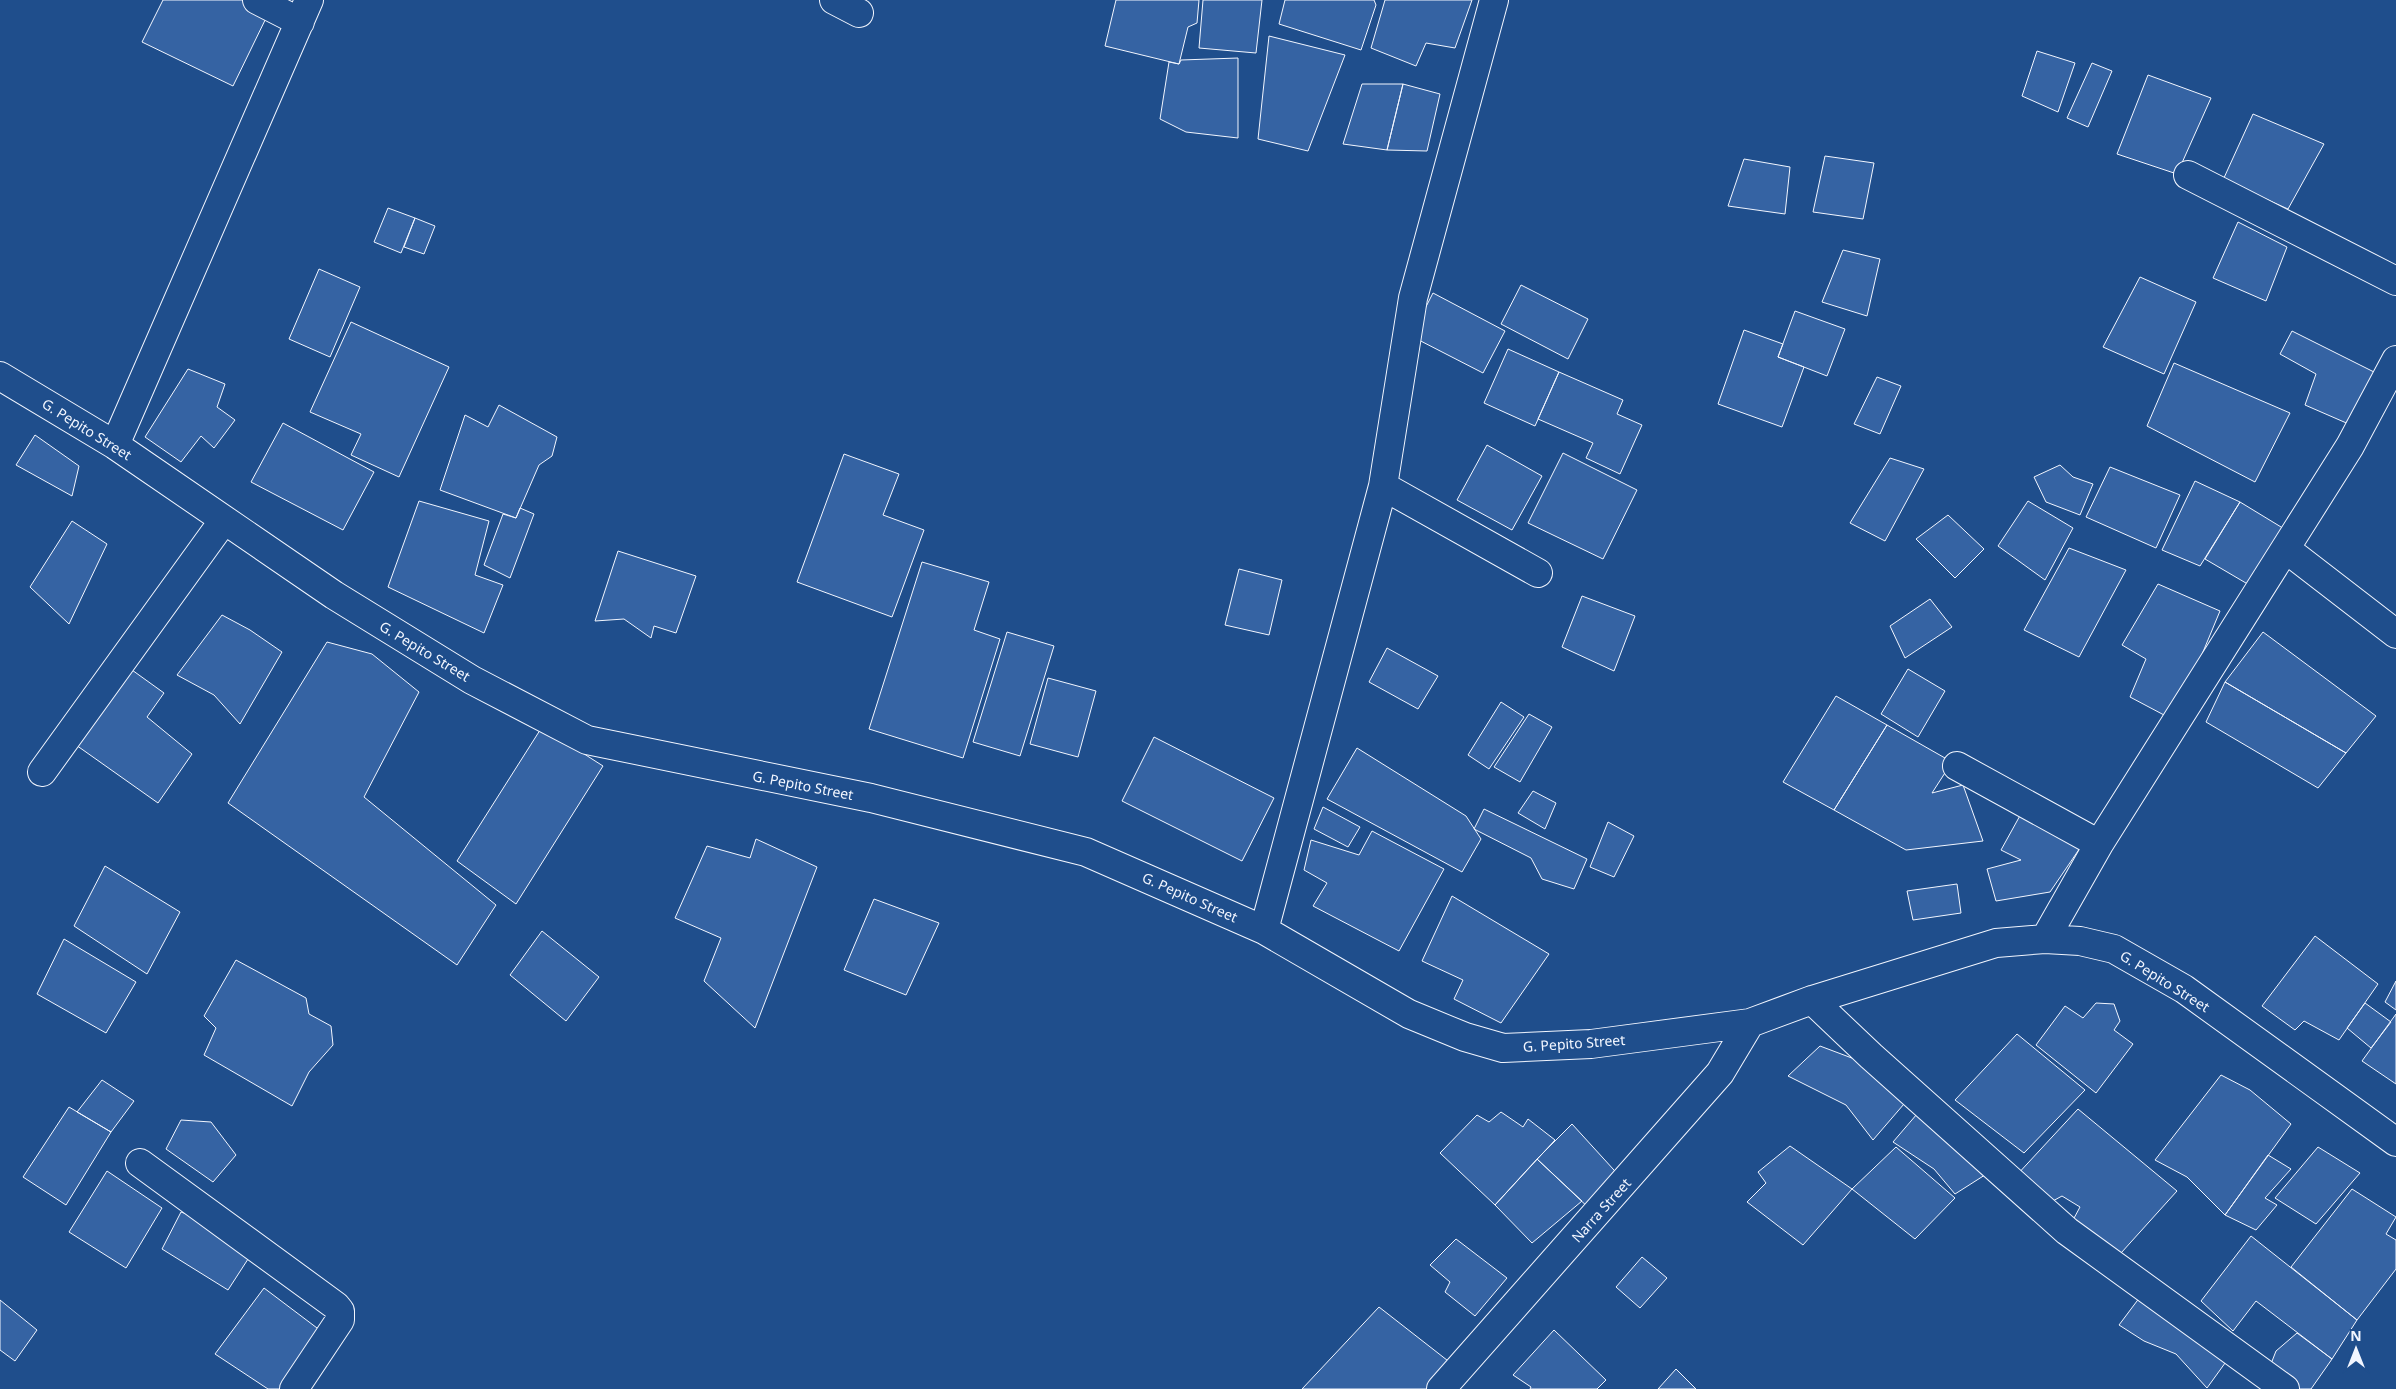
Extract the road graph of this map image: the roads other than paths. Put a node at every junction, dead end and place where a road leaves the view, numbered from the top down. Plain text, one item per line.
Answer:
1 (257, 0) edge
2 (834, 0) edge
3 (1494, 0) edge
4 (305, 11) edge
5 (859, 12) dead end
6 (2188, 176) dead end
7 (2396, 281) edge
8 (2396, 360) edge
9 (0, 376) edge
10 (115, 445) junction
11 (1383, 486) junction
12 (224, 520) junction
13 (2286, 549) junction
14 (1538, 573) dead end
15 (2396, 634) edge
16 (1957, 766) dead end
17 (42, 772) dead end
18 (2099, 844) junction
19 (1264, 930) junction
20 (2045, 940) junction
21 (1812, 1000) junction
22 (1750, 1023) junction
23 (2396, 1142) edge
24 (140, 1163) dead end
25 (294, 1389) edge
26 (1441, 1389) edge
27 (2285, 1389) edge

1 - 4 street
2 - 5 street
3 - 11 street
4 - 10 street
6 - 7 street
8 - 13 street
9 - 10 street, G. Pepito Street
10 - 12 street, G. Pepito Street
11 - 14 street
11 - 19 street
12 - 17 street
12 - 19 street, G. Pepito Street
13 - 15 street
13 - 18 street
16 - 18 street
18 - 20 street
19 - 22 street, G. Pepito Street
20 - 21 street, G. Pepito Street
20 - 23 street, G. Pepito Street
21 - 22 street, G. Pepito Street
21 - 27 street
22 - 26 street, Narra Street
24 - 25 street

